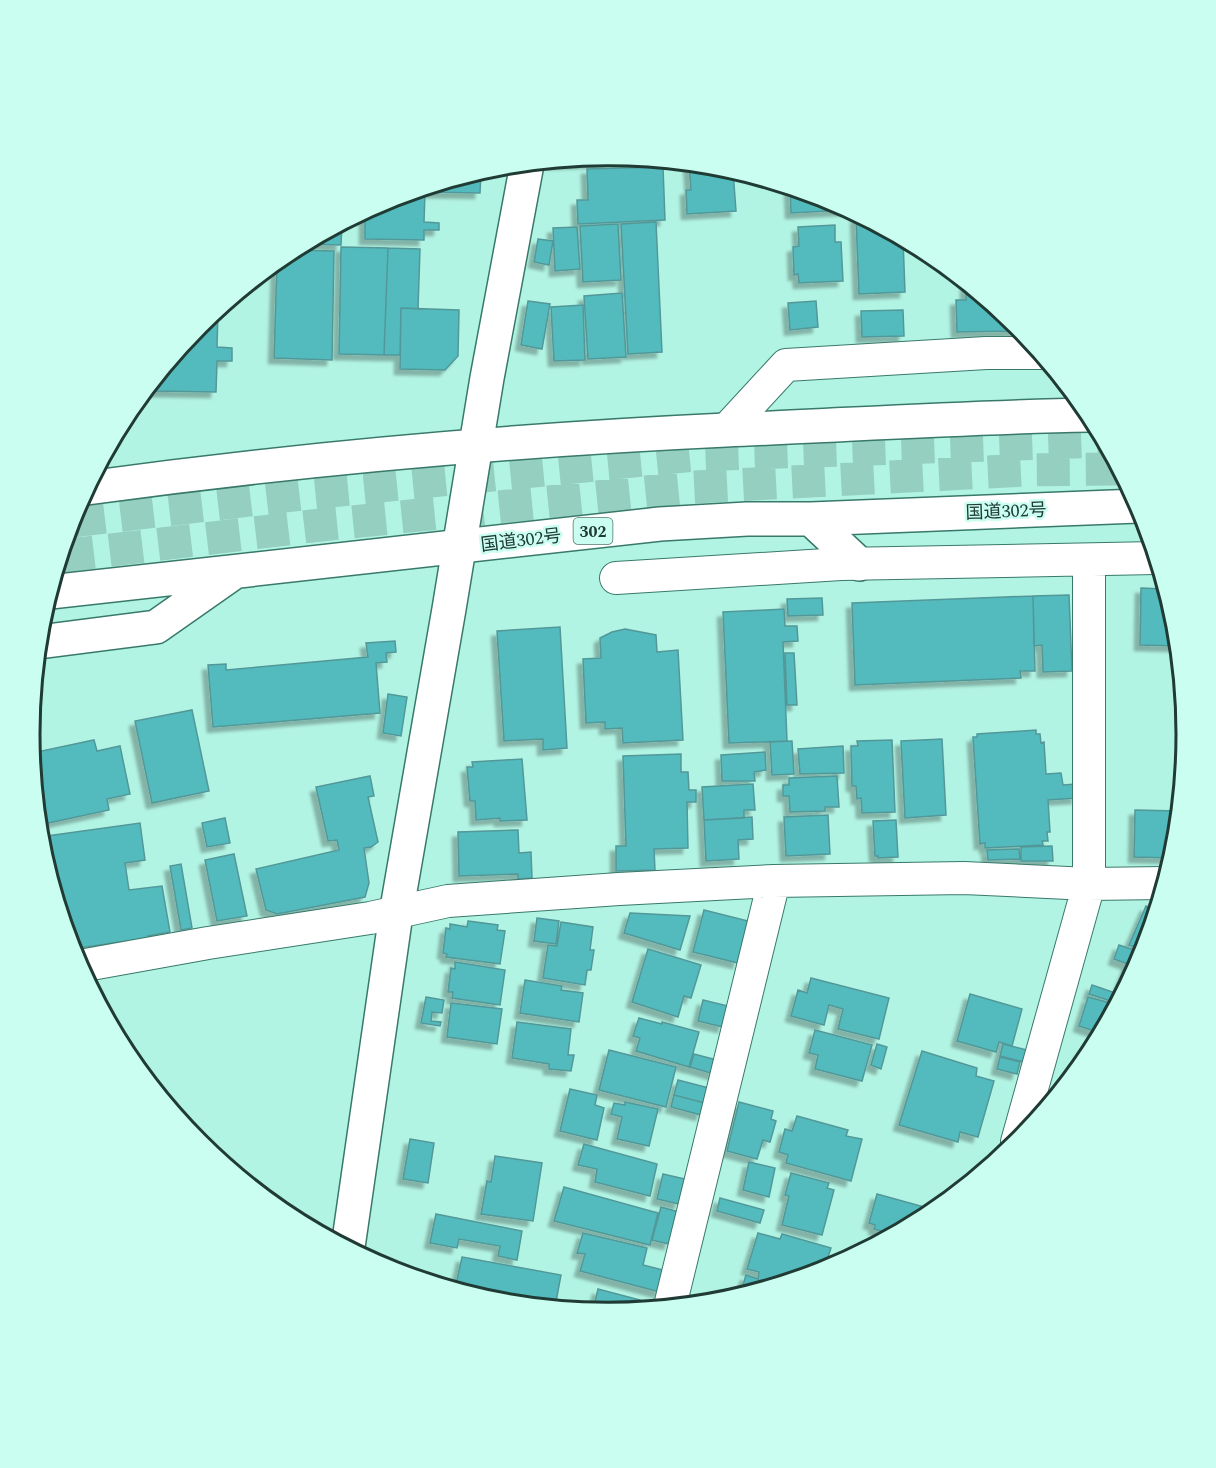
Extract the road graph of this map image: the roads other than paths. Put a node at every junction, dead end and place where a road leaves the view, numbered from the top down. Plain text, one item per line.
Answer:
1 (525, 172) edge
2 (1028, 353) edge
3 (1077, 415) edge
4 (726, 430) junction
5 (475, 446) junction
6 (97, 487) edge
7 (1127, 506) edge
8 (811, 519) junction
9 (459, 548) junction
10 (1147, 558) edge
11 (1089, 560) junction
12 (859, 564) junction
13 (235, 572) junction
14 (616, 578) dead end
15 (59, 591) edge
16 (48, 641) edge
17 (774, 880) junction
18 (1155, 883) edge
19 (1089, 884) junction
20 (396, 914) junction
21 (90, 964) edge
22 (1023, 1120) edge
23 (349, 1239) edge
24 (672, 1298) edge

1 - 5 main road
2 - 4 street
3 - 4 main road
4 - 5 main road
5 - 6 main road
5 - 9 main road
7 - 8 main road, 国道302号 / 302
8 - 9 main road, 国道302号 / 302
8 - 12 main road
9 - 13 main road, 国道302号 / 302
9 - 20 main road
10 - 11 street
11 - 12 street
11 - 19 street
12 - 14 street
13 - 15 main road, 国道302号 / 302
13 - 16 main road
17 - 19 street
17 - 20 street
17 - 24 street
18 - 19 street
19 - 22 street
20 - 21 street
20 - 23 main road

